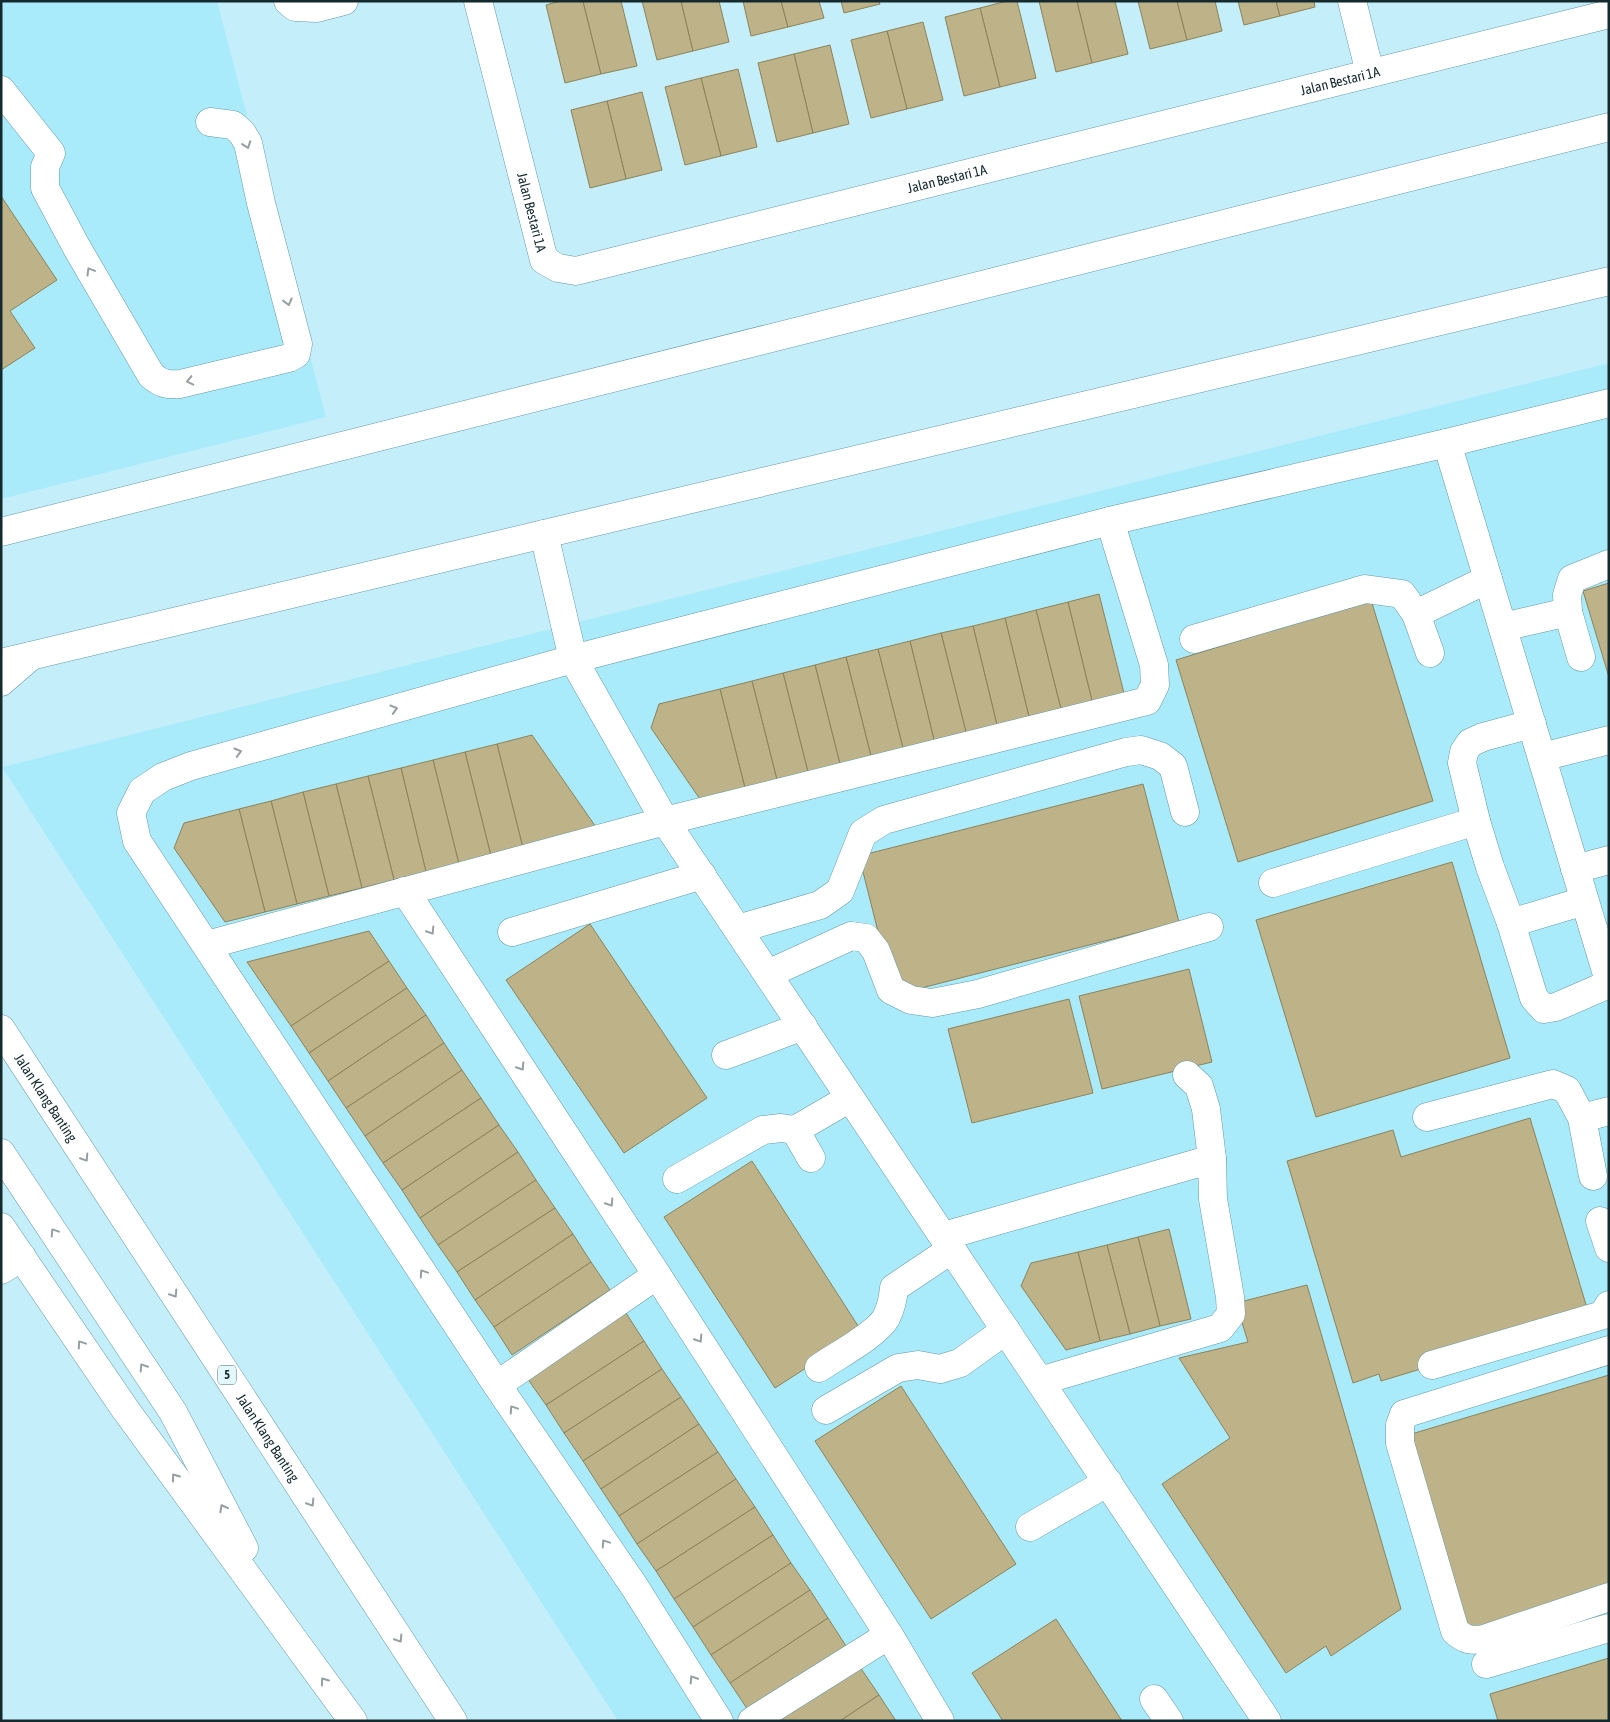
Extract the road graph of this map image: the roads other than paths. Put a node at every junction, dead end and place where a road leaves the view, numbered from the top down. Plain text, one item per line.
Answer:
1 (288, 1) edge
2 (344, 1) edge
3 (478, 1) edge
4 (1352, 1) edge
5 (1609, 14) edge
6 (1370, 73) junction
7 (1, 90) edge
8 (210, 122) dead end
9 (1609, 127) edge
10 (1609, 281) edge
11 (1609, 403) edge
12 (1447, 443) junction
13 (1110, 521) junction
14 (1, 532) edge
15 (544, 534) junction
16 (1609, 564) edge
17 (1488, 579) junction
18 (1568, 612) junction
19 (1416, 614) junction
20 (1502, 627) junction
21 (1194, 639) dead end
22 (1430, 653) dead end
23 (31, 656) junction
24 (1581, 657) dead end
25 (573, 659) junction
26 (1, 663) edge
27 (1, 682) edge
28 (1532, 724) junction
29 (1609, 740) edge
30 (1542, 757) junction
31 (1185, 812) dead end
32 (665, 821) junction
33 (1476, 821) junction
34 (1609, 860) edge
35 (1575, 869) junction
36 (702, 875) junction
37 (1273, 883) dead end
38 (405, 891) junction
39 (1584, 901) junction
40 (1511, 923) junction
41 (1601, 925) edge
42 (1209, 927) dead end
43 (738, 929) junction
44 (512, 932) dead end
45 (207, 945) junction
46 (768, 974) junction
47 (1609, 983) edge
48 (802, 1026) junction
49 (1, 1029) edge
50 (726, 1055) dead end
51 (1188, 1075) dead end
52 (850, 1098) junction
53 (1609, 1111) edge
54 (1427, 1117) dead end
55 (1582, 1118) junction
56 (795, 1130) junction
57 (1, 1153) edge
58 (811, 1158) dead end
59 (1212, 1159) junction
60 (1593, 1176) dead end
61 (677, 1179) dead end
62 (1600, 1221) dead end
63 (1, 1227) edge
64 (948, 1243) junction
65 (1609, 1248) edge
66 (12, 1264) edge
67 (657, 1275) junction
68 (1609, 1305) edge
69 (1006, 1330) junction
70 (1609, 1350) edge
71 (1432, 1365) dead end
72 (819, 1368) dead end
73 (1040, 1381) junction
74 (497, 1385) junction
75 (826, 1410) dead end
76 (1108, 1482) junction
77 (1030, 1527) dead end
78 (1609, 1597) edge
79 (1609, 1628) edge
80 (287, 1629) junction
81 (889, 1635) junction
82 (1486, 1664) dead end
83 (1258, 1717) edge
84 (353, 1721) edge
85 (453, 1721) edge
86 (719, 1721) edge
87 (752, 1721) edge
88 (940, 1721) edge

1 - 2 main road
3 - 6 main road, Jalan Bestari 1A
4 - 6 main road
5 - 6 main road, Jalan Bestari 1A
8 -> 7 main road
9 - 14 main road
10 - 15 main road
11 - 12 main road
12 - 13 main road
12 - 17 main road
13 - 25 main road
13 - 32 main road
15 - 23 main road
15 - 25 main road
16 - 18 main road
17 - 19 main road
17 - 20 main road
18 - 20 main road
18 - 24 main road
19 - 21 main road
19 - 22 main road
20 - 28 main road
23 - 26 main road
23 - 27 main road
25 - 32 main road
45 -> 25 main road
28 - 30 main road
28 - 33 main road
29 - 30 main road
30 - 35 main road
31 - 43 main road
32 - 36 main road
32 - 38 main road
33 - 37 main road
33 - 40 main road
34 - 35 main road
35 - 39 main road
36 - 43 main road
36 - 44 main road
38 - 45 main road
38 -> 67 main road
39 - 40 main road
39 - 41 main road
40 - 47 main road
41 - 47 main road
42 - 46 main road
43 - 46 main road
74 -> 45 main road
46 - 48 main road
48 - 50 main road
48 - 52 main road
49 -> 85 main road, Jalan Klang Banting / 5
51 - 59 main road
52 - 56 main road
52 - 64 main road
53 - 55 main road
54 - 55 main road
55 - 60 main road
56 - 58 main road
56 - 61 main road
80 -> 57 main road
59 - 64 main road
59 - 73 main road
62 - 65 main road
63 - 66 main road
64 - 69 main road
64 - 72 main road
80 -> 66 main road
67 - 74 main road
67 -> 81 main road
68 - 71 main road
69 - 73 main road
69 - 75 main road
70 - 78 main road
73 - 76 main road
86 -> 74 main road
76 - 77 main road
76 - 83 main road
79 - 82 main road
84 -> 80 main road
81 - 87 main road
81 - 88 main road

